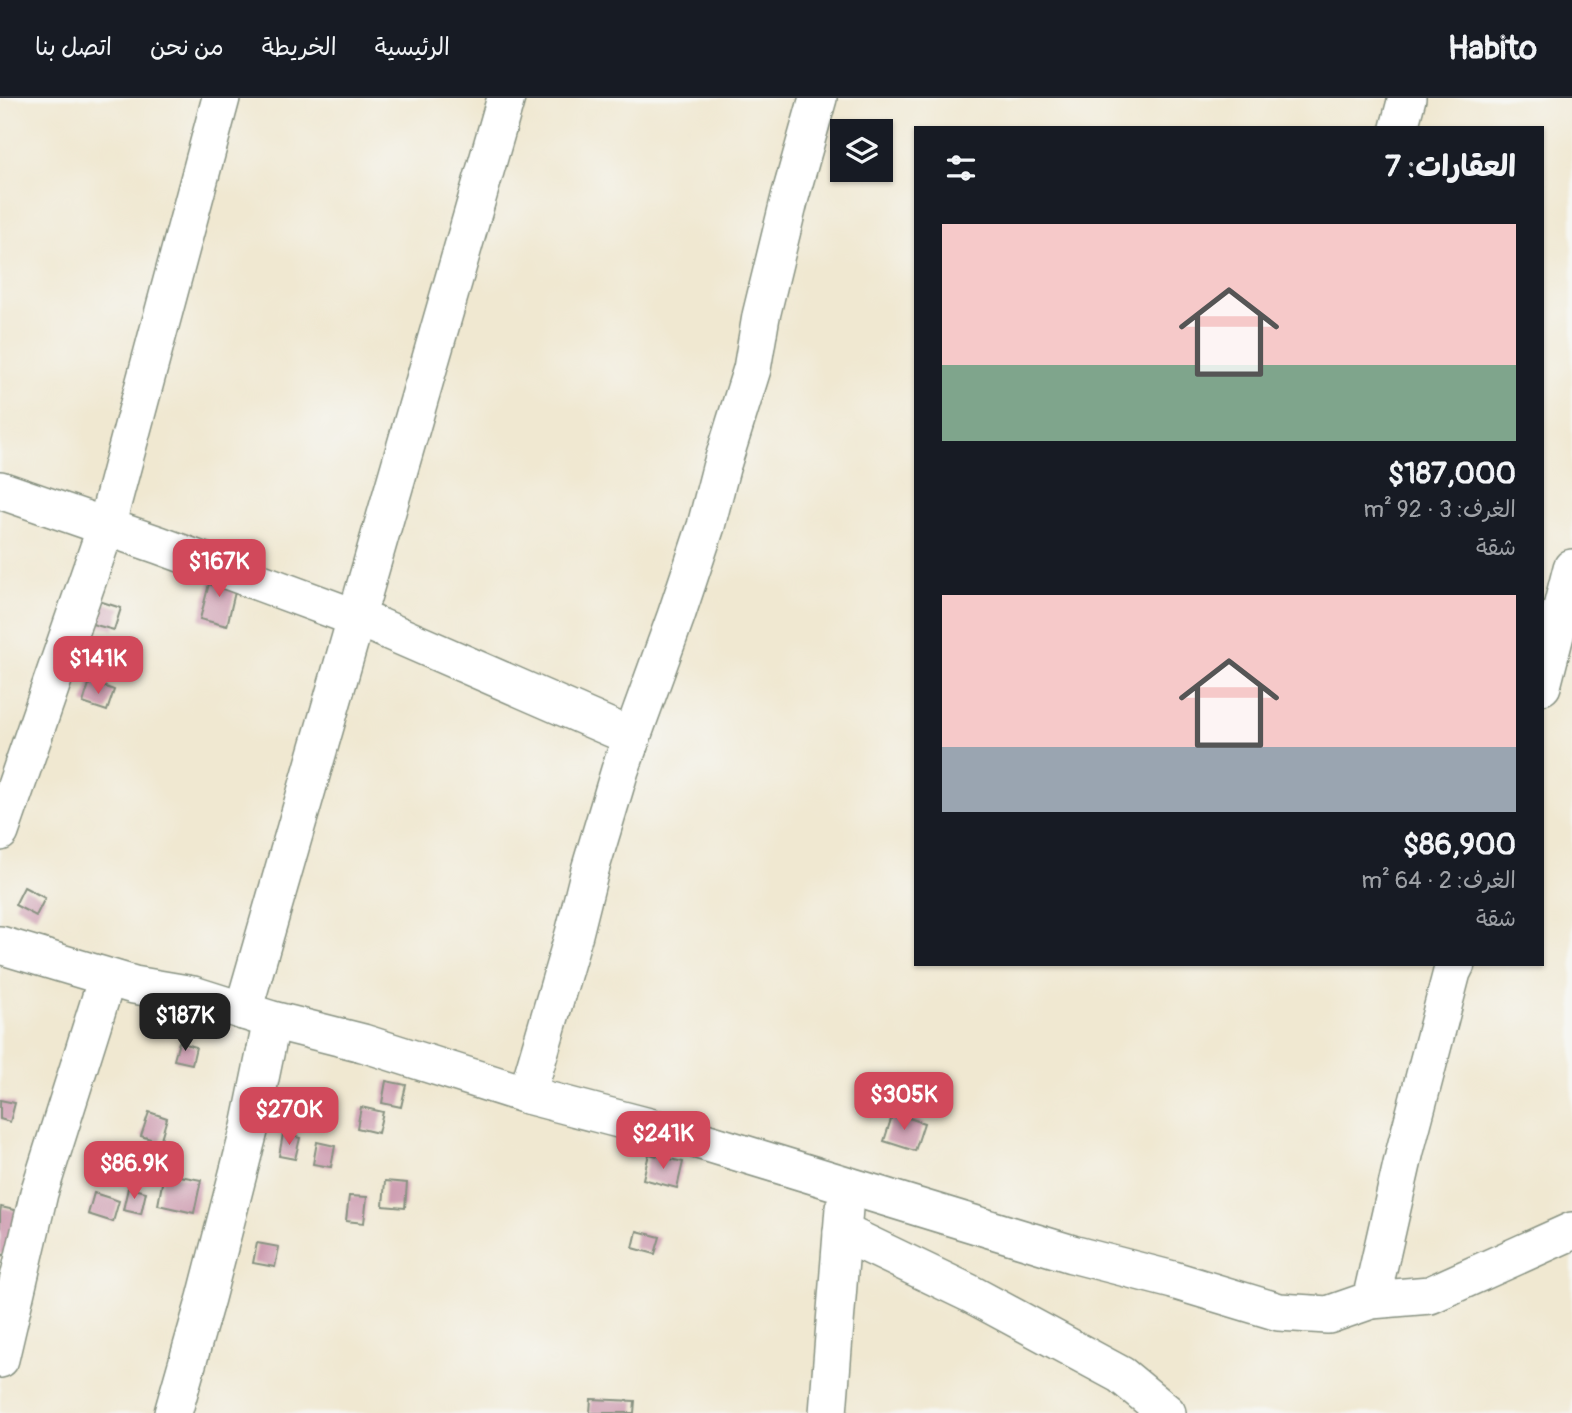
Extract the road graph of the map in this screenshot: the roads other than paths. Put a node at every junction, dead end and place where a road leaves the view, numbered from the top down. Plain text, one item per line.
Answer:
1 (221, 98) edge
2 (506, 98) edge
3 (818, 98) edge
4 (1407, 98) edge
5 (1400, 126) edge
6 (0, 490) edge
7 (106, 527) junction
8 (1572, 568) edge
9 (356, 617) junction
10 (1544, 678) edge
11 (632, 737) junction
12 (0, 832) edge
13 (0, 945) edge
14 (1455, 966) edge
15 (107, 978) junction
16 (258, 1015) junction
17 (527, 1095) junction
18 (846, 1185) junction
19 (1572, 1231) edge
20 (842, 1232) junction
21 (1371, 1300) junction
22 (0, 1359) edge
23 (173, 1413) edge
24 (828, 1413) edge
25 (1167, 1413) edge

1 - 7 street
2 - 9 street
3 - 11 street
4 - 5 street
6 - 7 street
7 - 9 street
7 - 12 street
8 - 10 street
9 - 11 street
9 - 16 street
11 - 17 street
13 - 15 street
14 - 21 street
15 - 16 street
15 - 22 street
16 - 17 street
16 - 23 street
17 - 18 street
18 - 20 street
18 - 21 street
19 - 21 street
20 - 24 street
20 - 25 street

